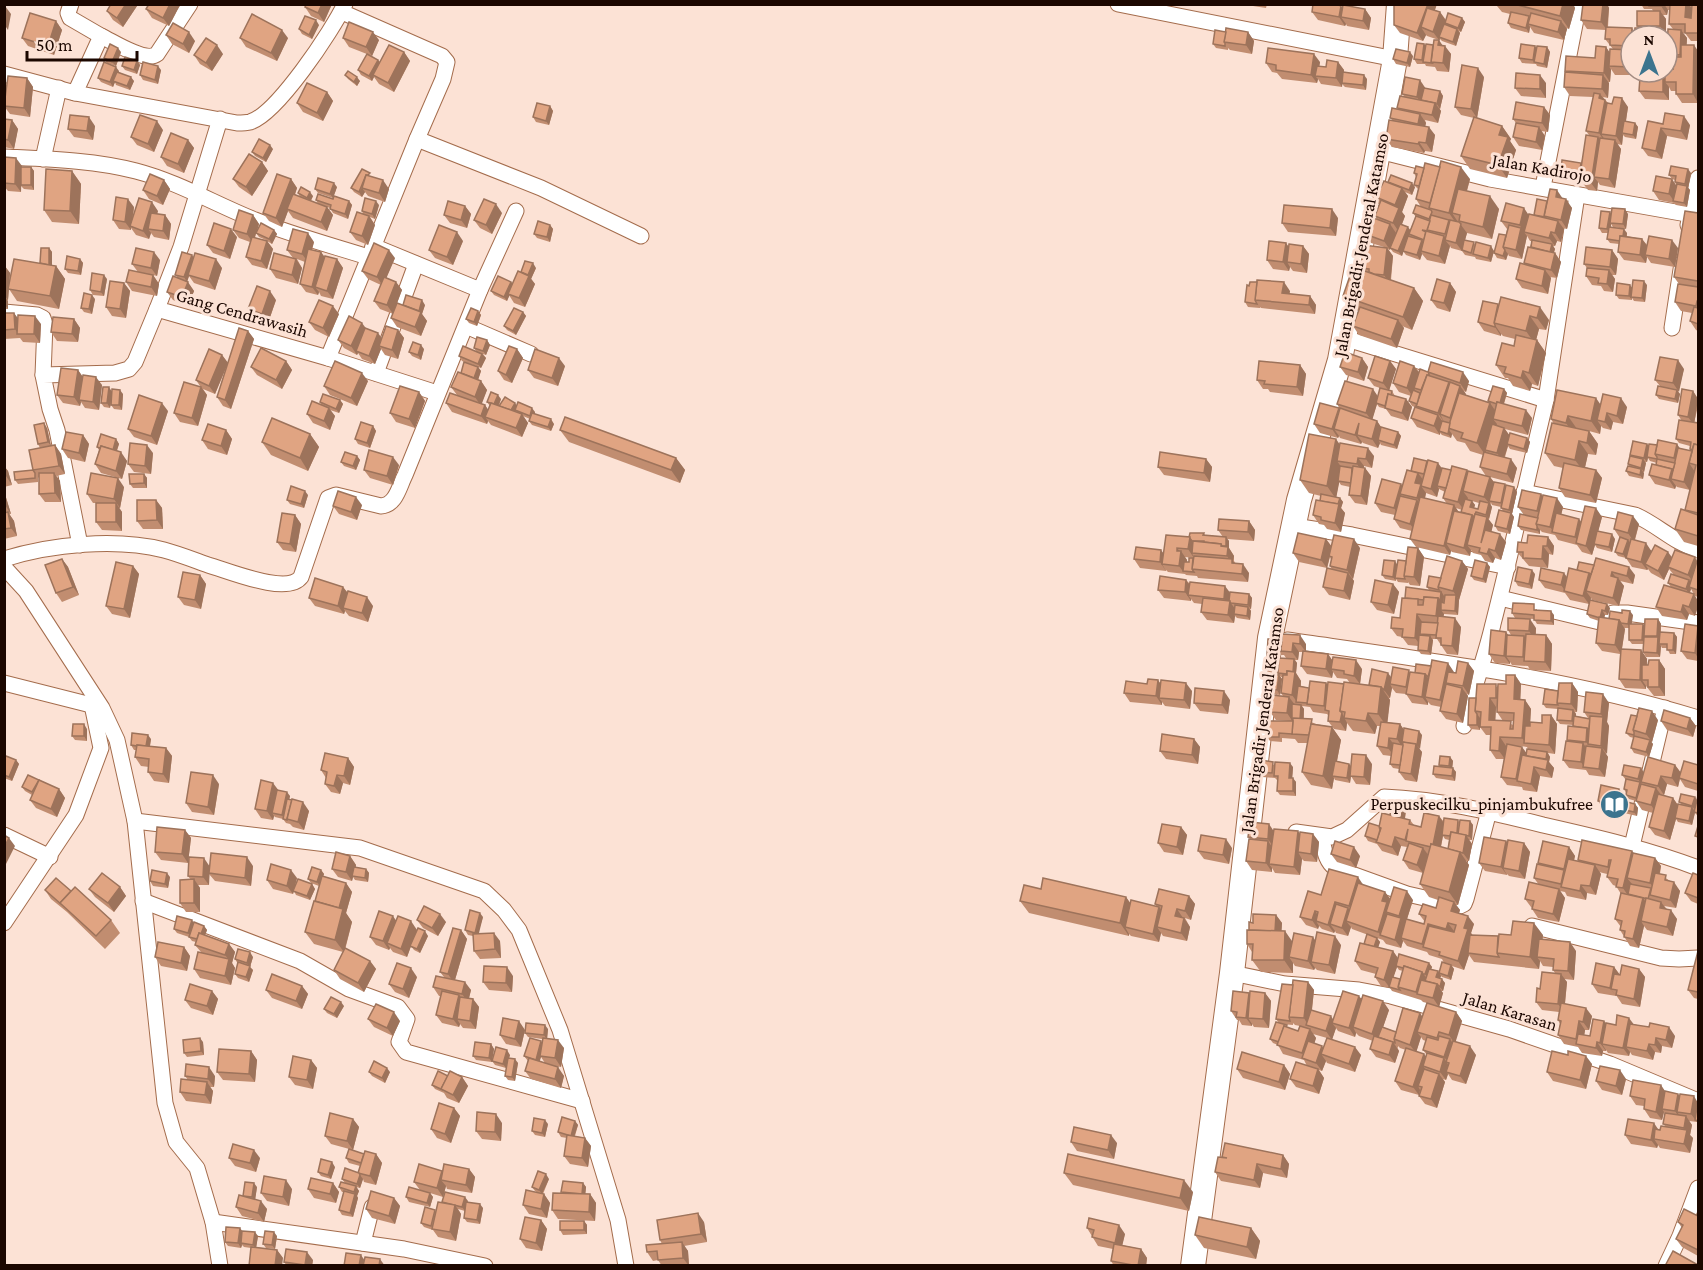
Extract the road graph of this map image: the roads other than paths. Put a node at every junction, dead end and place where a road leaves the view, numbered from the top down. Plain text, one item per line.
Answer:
1 (71, 4) edge
2 (190, 4) edge
3 (1118, 4) edge
4 (1399, 4) edge
5 (1579, 4) edge
6 (344, 8) edge
7 (101, 36) junction
8 (1395, 59) junction
9 (4, 74) edge
10 (58, 88) junction
11 (75, 93) junction
12 (220, 119) junction
13 (417, 139) junction
14 (1379, 151) junction
15 (4, 157) edge
16 (43, 159) junction
17 (1698, 178) edge
18 (1543, 187) junction
19 (196, 193) junction
20 (1577, 195) junction
21 (516, 211) dead end
22 (1694, 215) edge
23 (641, 236) dead end
24 (371, 251) junction
25 (416, 264) junction
26 (480, 291) junction
27 (157, 309) junction
28 (4, 312) edge
29 (466, 326) junction
30 (1672, 328) dead end
31 (1344, 338) junction
32 (531, 354) edge
33 (328, 358) junction
34 (376, 373) junction
35 (43, 375) junction
36 (437, 393) junction
37 (1546, 400) junction
38 (1524, 492) junction
39 (1294, 526) junction
40 (80, 545) junction
41 (1698, 550) edge
42 (4, 559) edge
43 (4, 567) edge
44 (1508, 567) junction
45 (1500, 598) junction
46 (1698, 624) edge
47 (1270, 638) junction
48 (1482, 668) junction
49 (4, 683) edge
50 (97, 707) junction
51 (1665, 708) junction
52 (1698, 718) edge
53 (1464, 726) dead end
54 (1489, 812) junction
55 (135, 821) junction
56 (1265, 828) junction
57 (4, 835) edge
58 (1321, 836) junction
59 (1632, 846) junction
60 (50, 856) junction
61 (1698, 868) edge
62 (143, 901) junction
63 (4, 923) edge
64 (1532, 926) edge
65 (1698, 958) edge
66 (1232, 973) junction
67 (582, 1101) junction
68 (1698, 1101) edge
69 (1698, 1188) edge
70 (372, 1207) edge
71 (213, 1222) junction
72 (363, 1243) junction
73 (479, 1265) edge
74 (220, 1266) edge
75 (626, 1266) edge
76 (1192, 1266) edge
77 (1666, 1266) edge

1 - 7 street
2 - 7 street
3 - 8 street
4 - 8 main road, Jalan Brigadir Jenderal Katamso
5 - 18 street
6 - 12 street
6 - 13 street
7 - 11 street
8 - 14 main road, Jalan Brigadir Jenderal Katamso
9 - 10 street
10 - 11 street
10 - 16 street
11 - 12 street
12 - 19 street, Gang Cendrawasih
13 - 23 street
13 - 24 street
14 - 18 street, Jalan Kadirojo
14 - 31 main road, Jalan Brigadir Jenderal Katamso
15 - 16 street
16 - 19 street
17 - 22 street
18 - 20 street, Jalan Kadirojo
19 - 24 street
19 - 27 street, Gang Cendrawasih
20 - 22 street, Jalan Kadirojo
20 - 37 street
21 - 26 street
22 - 30 street
24 - 25 street
24 - 33 street
25 - 26 street
25 - 34 street
26 - 29 street
27 - 33 street, Gang Cendrawasih
27 - 35 street
28 - 35 street
29 - 32 street
29 - 36 street
31 - 37 street
31 - 39 main road, Jalan Brigadir Jenderal Katamso
33 - 34 street, Gang Cendrawasih
34 - 36 street, Gang Cendrawasih
35 - 40 street
36 - 40 street
37 - 38 street
38 - 41 street
38 - 44 street
39 - 44 street
39 - 47 main road, Jalan Brigadir Jenderal Katamso
40 - 42 street
43 - 50 street
44 - 45 street
45 - 46 street
45 - 48 street
47 - 48 street
47 - 56 main road, Jalan Brigadir Jenderal Katamso
48 - 51 street
48 - 53 street
49 - 50 street
50 - 55 street
50 - 60 street
51 - 52 street
51 - 59 street
54 - 58 street
54 - 58 street
54 - 59 street
55 - 62 street
55 - 67 street
56 - 58 street
56 - 66 main road, Jalan Brigadir Jenderal Katamso
57 - 60 street
59 - 61 street
60 - 63 street
62 - 67 street
62 - 71 street
64 - 65 street
66 - 68 street, Jalan Karasan
66 - 76 main road, Jalan Brigadir Jenderal Katamso
67 - 75 street
69 - 77 street
70 - 72 street
71 - 72 street
71 - 74 street
72 - 73 street

